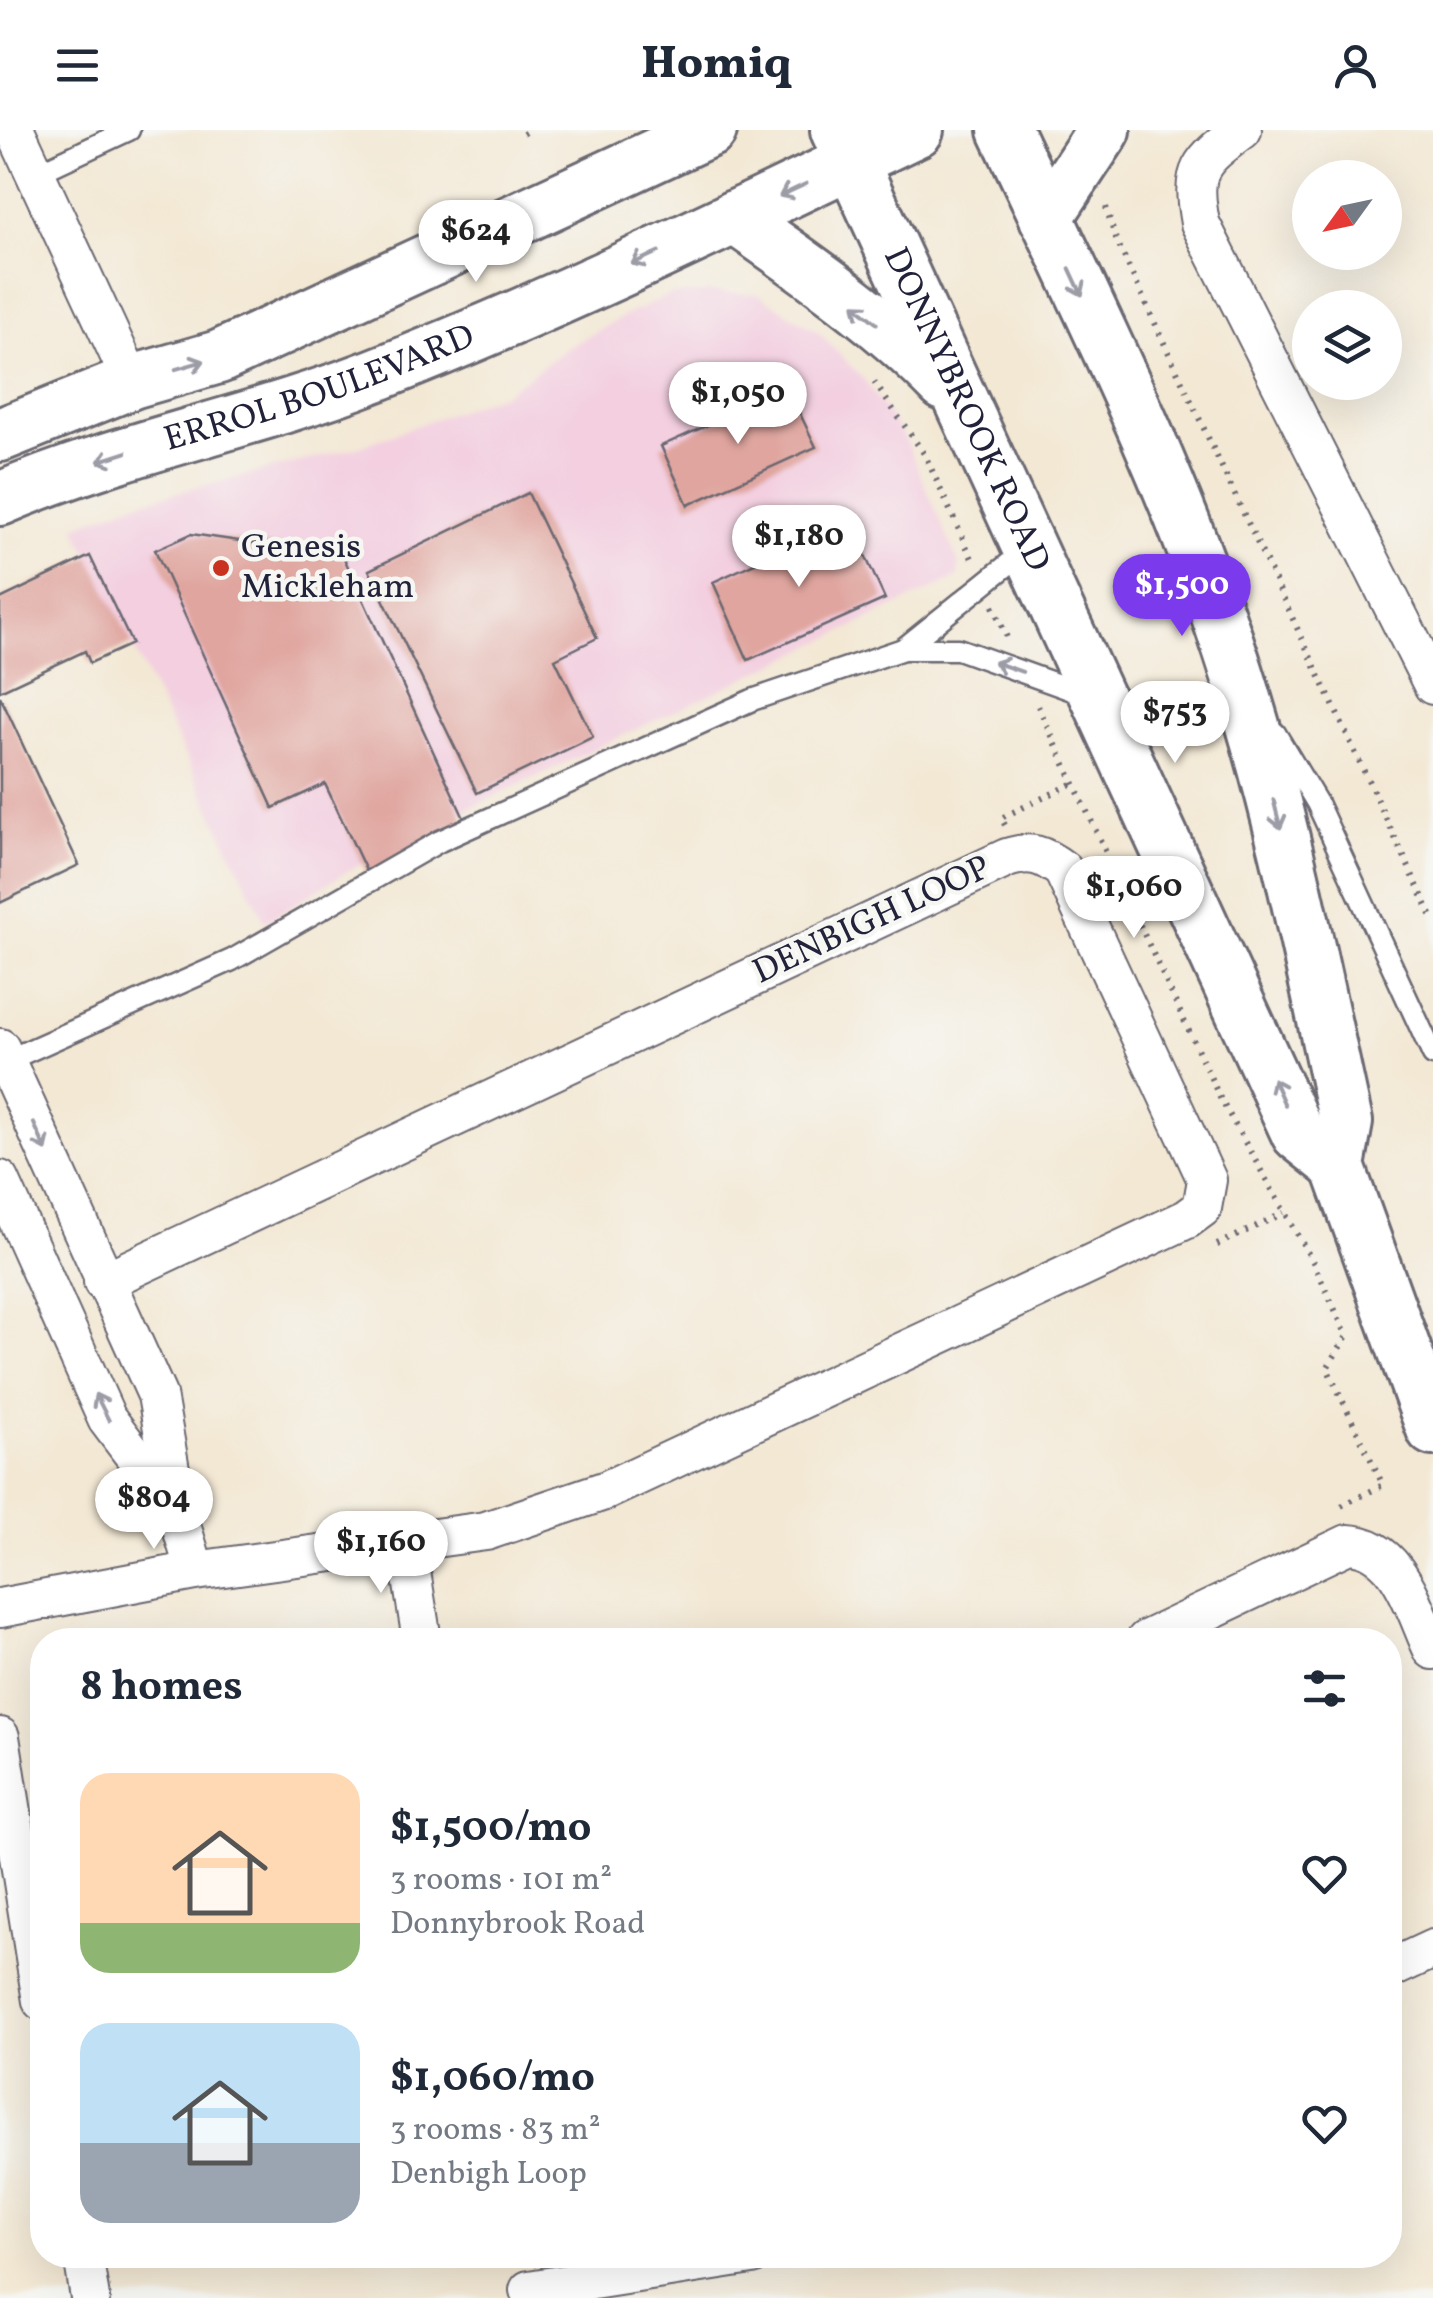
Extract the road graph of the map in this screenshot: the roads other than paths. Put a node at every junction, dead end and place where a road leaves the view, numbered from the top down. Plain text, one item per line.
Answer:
1 (15, 130) edge
2 (130, 130) edge
3 (644, 130) edge
4 (710, 130) edge
5 (917, 130) edge
6 (1005, 130) edge
7 (1104, 130) edge
8 (1242, 130) edge
9 (844, 146) edge
10 (34, 174) junction
11 (608, 177) junction
12 (734, 217) junction
13 (1046, 218) junction
14 (132, 382) junction
15 (962, 404) junction
16 (0, 435) edge
17 (0, 500) edge
18 (1029, 548) junction
19 (902, 648) junction
20 (1237, 672) junction
21 (1433, 685) edge
22 (1100, 699) junction
23 (1433, 1055) edge
24 (2, 1057) edge
25 (1338, 1166) junction
26 (0, 1180) edge
27 (103, 1282) junction
28 (1433, 1430) edge
29 (178, 1514) junction
30 (406, 1541) junction
31 (195, 1572) junction
32 (0, 1608) edge
33 (420, 1628) edge
34 (1171, 1628) edge
35 (1433, 1650) edge
36 (0, 1737) edge
37 (30, 1926) edge
38 (1433, 1948) edge
39 (1402, 1963) edge
40 (85, 2268) edge
41 (640, 2268) edge
42 (528, 2281) edge
43 (90, 2298) edge

1 - 10 street
2 - 10 lane
3 - 11 main road
4 - 11 main road, ERROL BOULEVARD
5 - 9 main road, ERROL BOULEVARD
6 - 13 main road
7 - 13 main road
8 - 21 street
9 -> 12 main road, ERROL BOULEVARD
9 - 15 main road, DONNYBROOK ROAD
10 - 14 street
14 -> 11 main road, ERROL BOULEVARD
15 -> 12 main road
12 -> 17 main road, ERROL BOULEVARD
13 -> 20 main road
14 - 16 main road, ERROL BOULEVARD
15 - 18 main road, DONNYBROOK ROAD
18 - 19 lane
18 - 22 main road, DONNYBROOK ROAD
22 -> 19 lane
19 - 24 lane
20 - 23 lane
20 -> 25 main road
25 -> 22 main road, DONNYBROOK ROAD
24 -> 27 street
25 - 28 main road
29 -> 26 street
27 - 29 street
27 - 30 street, DENBIGH LOOP
29 - 31 street
30 - 31 street
30 - 33 street
31 - 32 street
34 - 35 street
36 - 37 street
38 - 39 street
40 - 43 street
41 - 42 street

